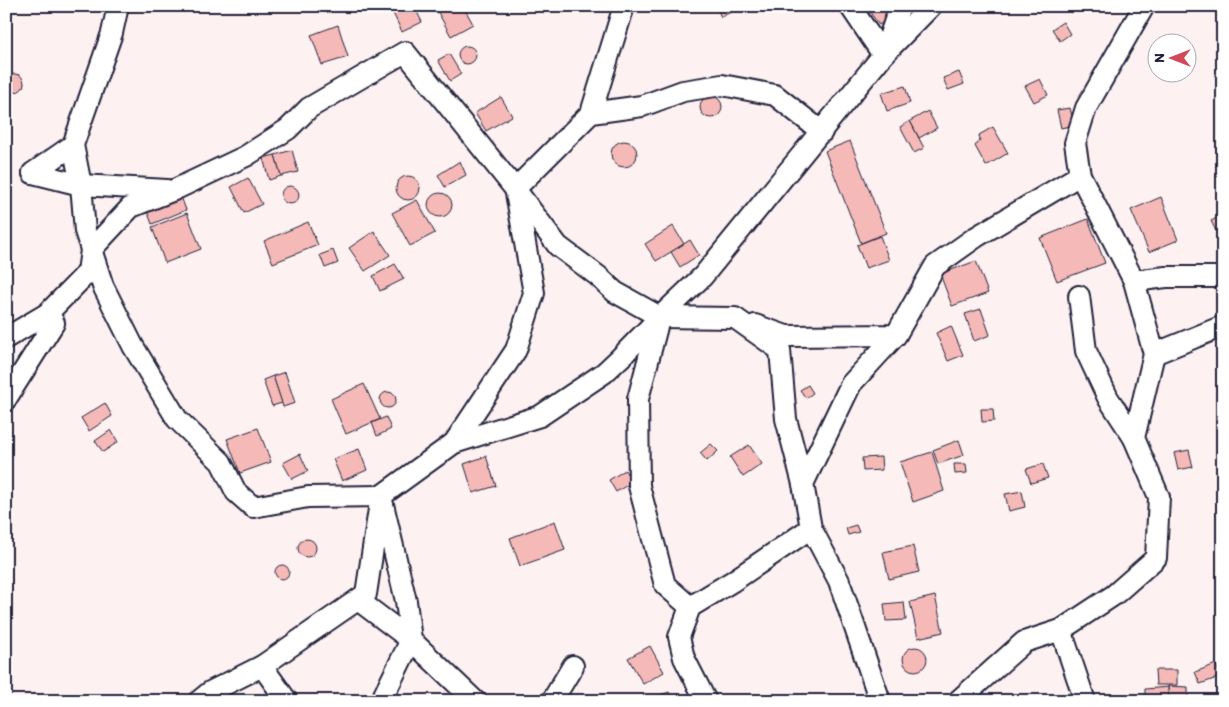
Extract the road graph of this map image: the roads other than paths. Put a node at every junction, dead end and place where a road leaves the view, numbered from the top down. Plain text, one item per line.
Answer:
1 (118, 6) edge
2 (624, 6) edge
3 (850, 6) edge
4 (900, 6) edge
5 (931, 6) edge
6 (1144, 6) edge
7 (883, 55) junction
8 (591, 113) junction
9 (822, 132) junction
10 (73, 145) junction
11 (1080, 175) junction
12 (81, 185) junction
13 (515, 189) junction
14 (174, 190) junction
15 (91, 250) junction
16 (1223, 277) edge
17 (1134, 281) junction
18 (1079, 296) dead end
19 (48, 313) junction
20 (660, 317) junction
21 (735, 318) junction
22 (1223, 326) edge
23 (896, 335) junction
24 (6, 338) edge
25 (1154, 354) junction
26 (6, 399) edge
27 (1134, 438) junction
28 (454, 443) junction
29 (803, 484) junction
30 (381, 496) junction
31 (811, 528) junction
32 (358, 600) junction
33 (690, 607) junction
34 (1061, 630) junction
35 (411, 640) junction
36 (262, 666) junction
37 (573, 666) dead end
38 (199, 701) edge
39 (287, 701) edge
40 (381, 701) edge
41 (475, 701) edge
42 (552, 701) edge
43 (706, 701) edge
44 (880, 701) edge
45 (958, 701) edge
46 (1085, 701) edge

1 - 10 street
2 - 8 street
3 - 7 street
4 - 7 street
5 - 7 street
6 - 11 street
7 - 9 street
8 - 9 street
8 - 13 street
9 - 20 street
10 - 12 street
10 - 12 street
11 - 17 street
11 - 23 street
12 - 14 street
12 - 15 street
13 - 14 street
13 - 20 street
13 - 28 street
14 - 15 street
15 - 19 street
15 - 30 street
16 - 17 street
17 - 25 street
18 - 27 street
19 - 24 street
19 - 26 street
20 - 21 street
20 - 28 street
20 - 33 street
21 - 23 street
21 - 29 street
22 - 25 street
23 - 29 street
25 - 27 street
27 - 34 street
28 - 30 street
29 - 31 street
30 - 32 street
30 - 35 street
31 - 33 street
31 - 44 street
32 - 35 street
32 - 36 street
33 - 43 street
34 - 45 street
34 - 46 street
35 - 40 street
35 - 41 street
36 - 38 street
36 - 39 street
37 - 42 street

